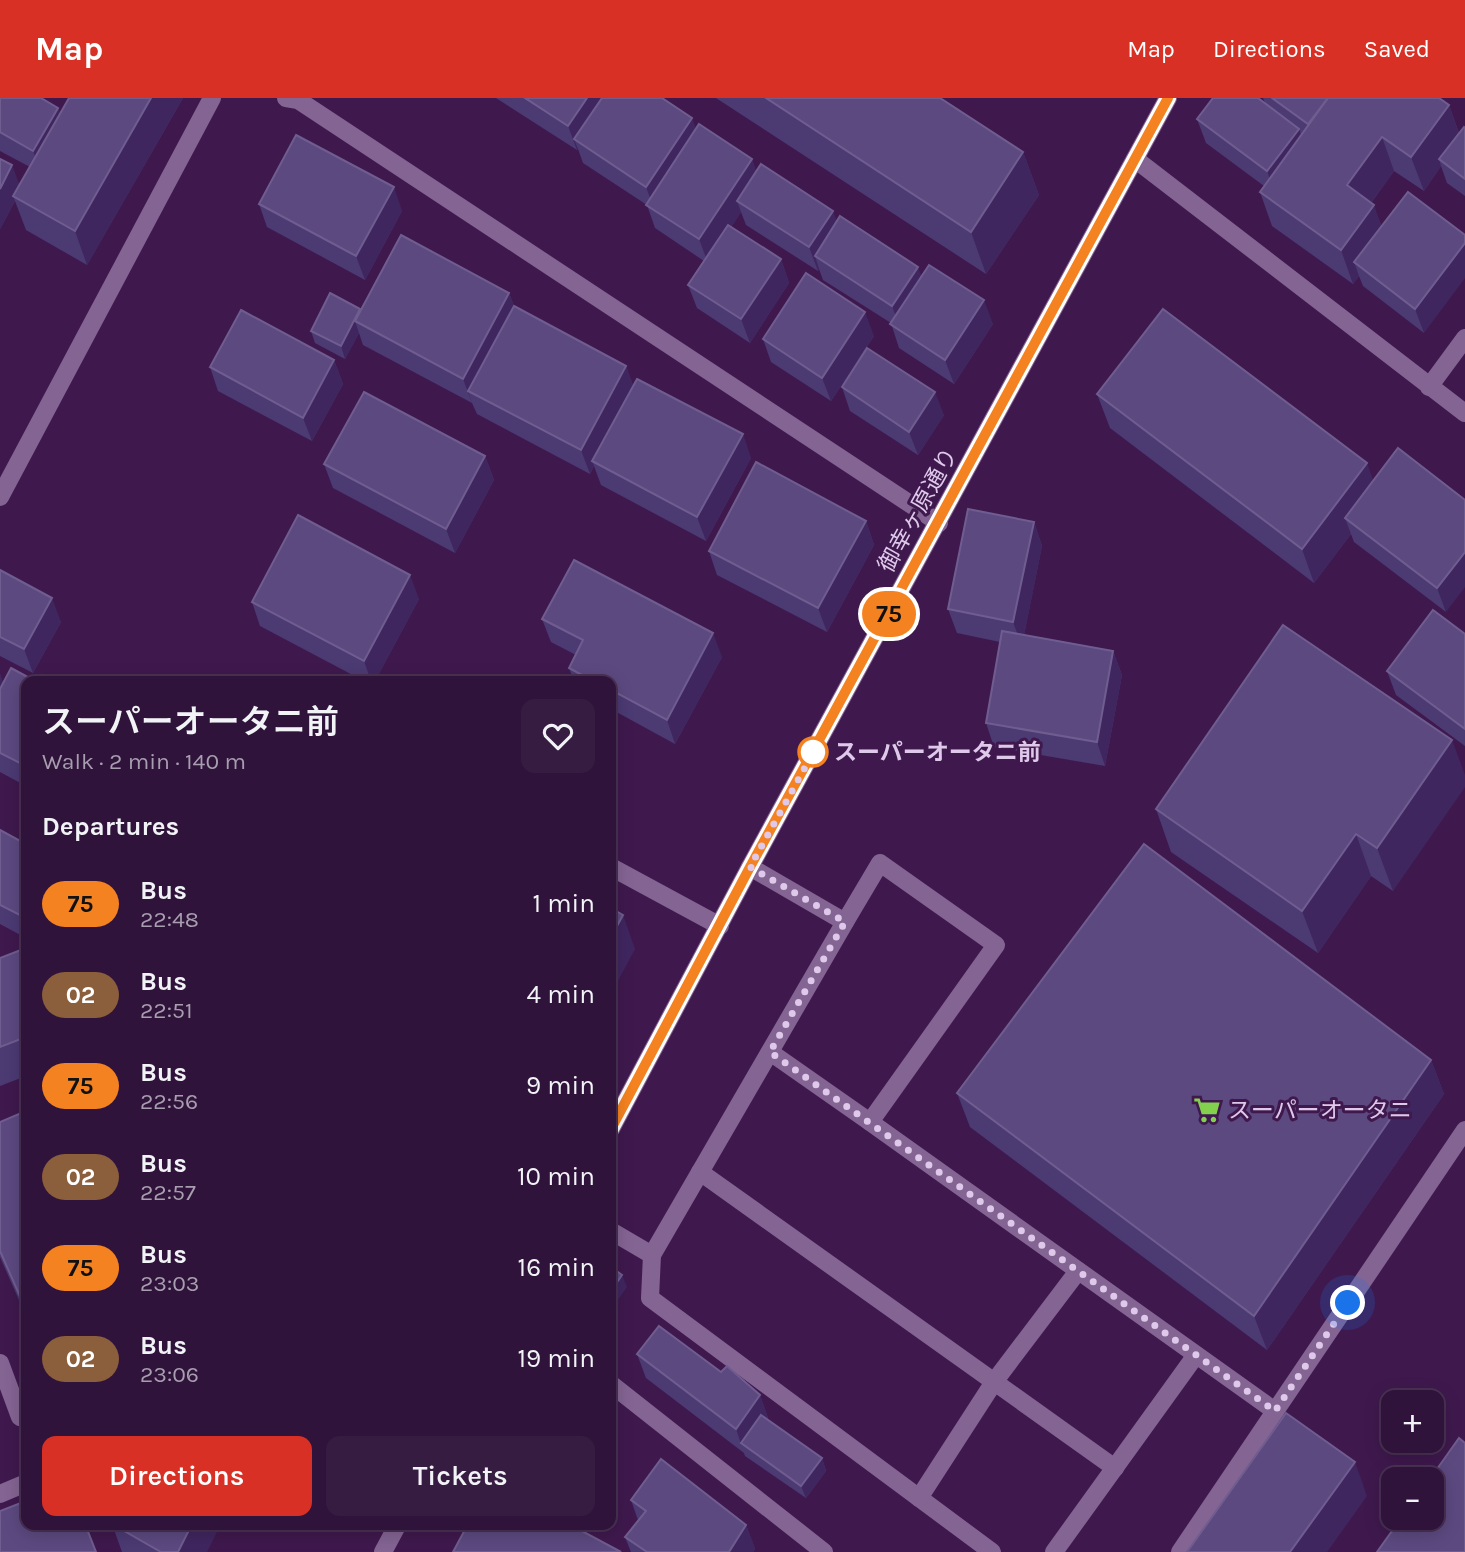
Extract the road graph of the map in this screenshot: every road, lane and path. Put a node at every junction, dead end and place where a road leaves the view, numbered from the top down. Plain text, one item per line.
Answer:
1 (212, 98) edge
2 (286, 98) edge
3 (1168, 98) edge
4 (1135, 159) junction
5 (1465, 338) edge
6 (1430, 387) junction
7 (1465, 413) edge
8 (0, 497) edge
9 (939, 523) junction
10 (750, 867) junction
11 (616, 870) edge
12 (845, 922) junction
13 (720, 926) junction
14 (770, 1052) junction
15 (616, 1120) edge
16 (870, 1122) junction
17 (1465, 1130) edge
18 (700, 1172) junction
19 (616, 1234) edge
20 (652, 1255) junction
21 (1078, 1270) junction
22 (1196, 1355) junction
23 (0, 1363) edge
24 (994, 1382) junction
25 (616, 1388) edge
26 (1275, 1411) junction
27 (20, 1417) dead end
28 (1115, 1468) junction
29 (21, 1485) edge
30 (0, 1494) edge
31 (919, 1497) junction
32 (395, 1530) edge
33 (383, 1552) edge
34 (824, 1552) edge
35 (992, 1552) edge
36 (1054, 1552) edge
37 (1180, 1552) edge

1 - 8 street
2 - 9 street
3 - 4 street, 御幸ヶ原通り
4 - 6 street
4 - 9 street, 御幸ヶ原通り
5 - 6 street
6 - 7 street
9 - 10 street, 御幸ヶ原通り
10 - 12 street
10 - 13 street, 御幸ヶ原通り
11 - 13 street
12 - 14 street
12 - 16 street
13 - 15 street, 御幸ヶ原通り
14 - 16 street
14 - 18 street
16 - 21 street
17 - 26 street
18 - 20 street
18 - 24 street
19 - 20 street
20 - 31 street
21 - 22 street
21 - 24 street
22 - 26 street
22 - 28 street
23 - 27 street
24 - 28 street
24 - 31 street
25 - 34 street
26 - 37 street
28 - 36 street
29 - 30 street
31 - 35 street
32 - 33 street

